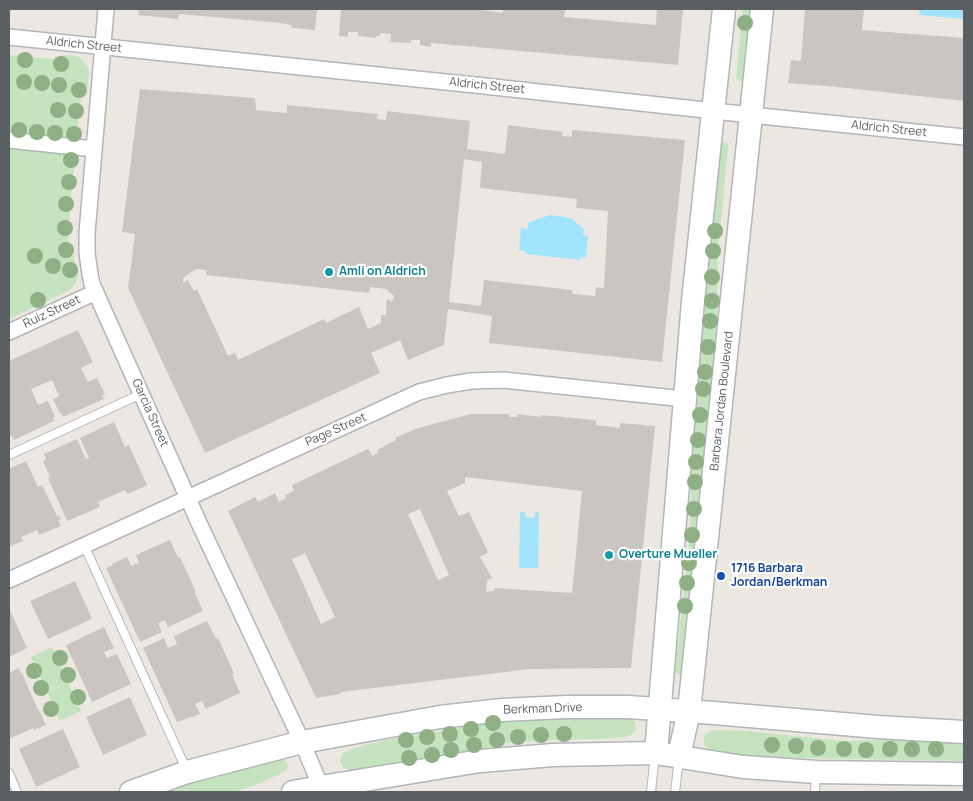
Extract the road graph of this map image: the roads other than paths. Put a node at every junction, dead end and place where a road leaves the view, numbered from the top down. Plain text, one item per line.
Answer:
1 (106, 9) edge
2 (724, 9) edge
3 (762, 9) edge
4 (9, 37) edge
5 (102, 46) junction
6 (713, 110) junction
7 (751, 115) junction
8 (964, 137) edge
9 (9, 140) edge
10 (94, 149) junction
11 (96, 292) junction
12 (9, 332) edge
13 (141, 394) junction
14 (684, 398) junction
15 (9, 455) edge
16 (188, 498) junction
17 (84, 545) junction
18 (9, 580) edge
19 (659, 709) junction
20 (689, 711) junction
21 (964, 732) edge
22 (302, 742) junction
23 (656, 753) junction
24 (679, 756) junction
25 (188, 772) junction
26 (9, 773) edge
27 (964, 774) edge
28 (816, 782) edge
29 (322, 789) edge
30 (18, 792) edge
31 (131, 792) edge
32 (294, 792) edge
33 (651, 792) edge
34 (675, 792) edge

1 - 5 street, Garcia Street
2 - 6 street
3 - 7 street, Barbara Jordan Boulevard
4 - 5 street, Aldrich Street
5 - 6 street, Aldrich Street
5 - 10 street, Garcia Street
6 - 7 street, Aldrich Street
6 - 14 street
7 - 8 street, Aldrich Street
7 - 20 street, Barbara Jordan Boulevard
9 - 10 street
10 - 11 street, Garcia Street
11 - 12 street, Ruiz Street
11 - 13 street, Garcia Street
13 - 15 lane
13 - 16 street, Garcia Street
14 - 16 street, Page Street
14 - 19 street
16 - 17 street, Page Street
16 - 22 street, Garcia Street
17 - 18 street, Page Street
17 - 25 lane
19 - 20 street, Berkman Drive
19 - 22 street, Berkman Drive
19 - 23 street
20 - 21 street, Berkman Drive
20 - 24 street, Barbara Jordan Boulevard
22 - 25 street, Berkman Drive
22 - 29 street, Garcia Street
23 - 24 street
23 - 29 street
23 - 33 lane
24 - 28 street
24 - 34 lane, Barbara Jordan Boulevard
25 - 31 street, Berkman Drive
26 - 30 lane
27 - 28 street
29 - 32 street

